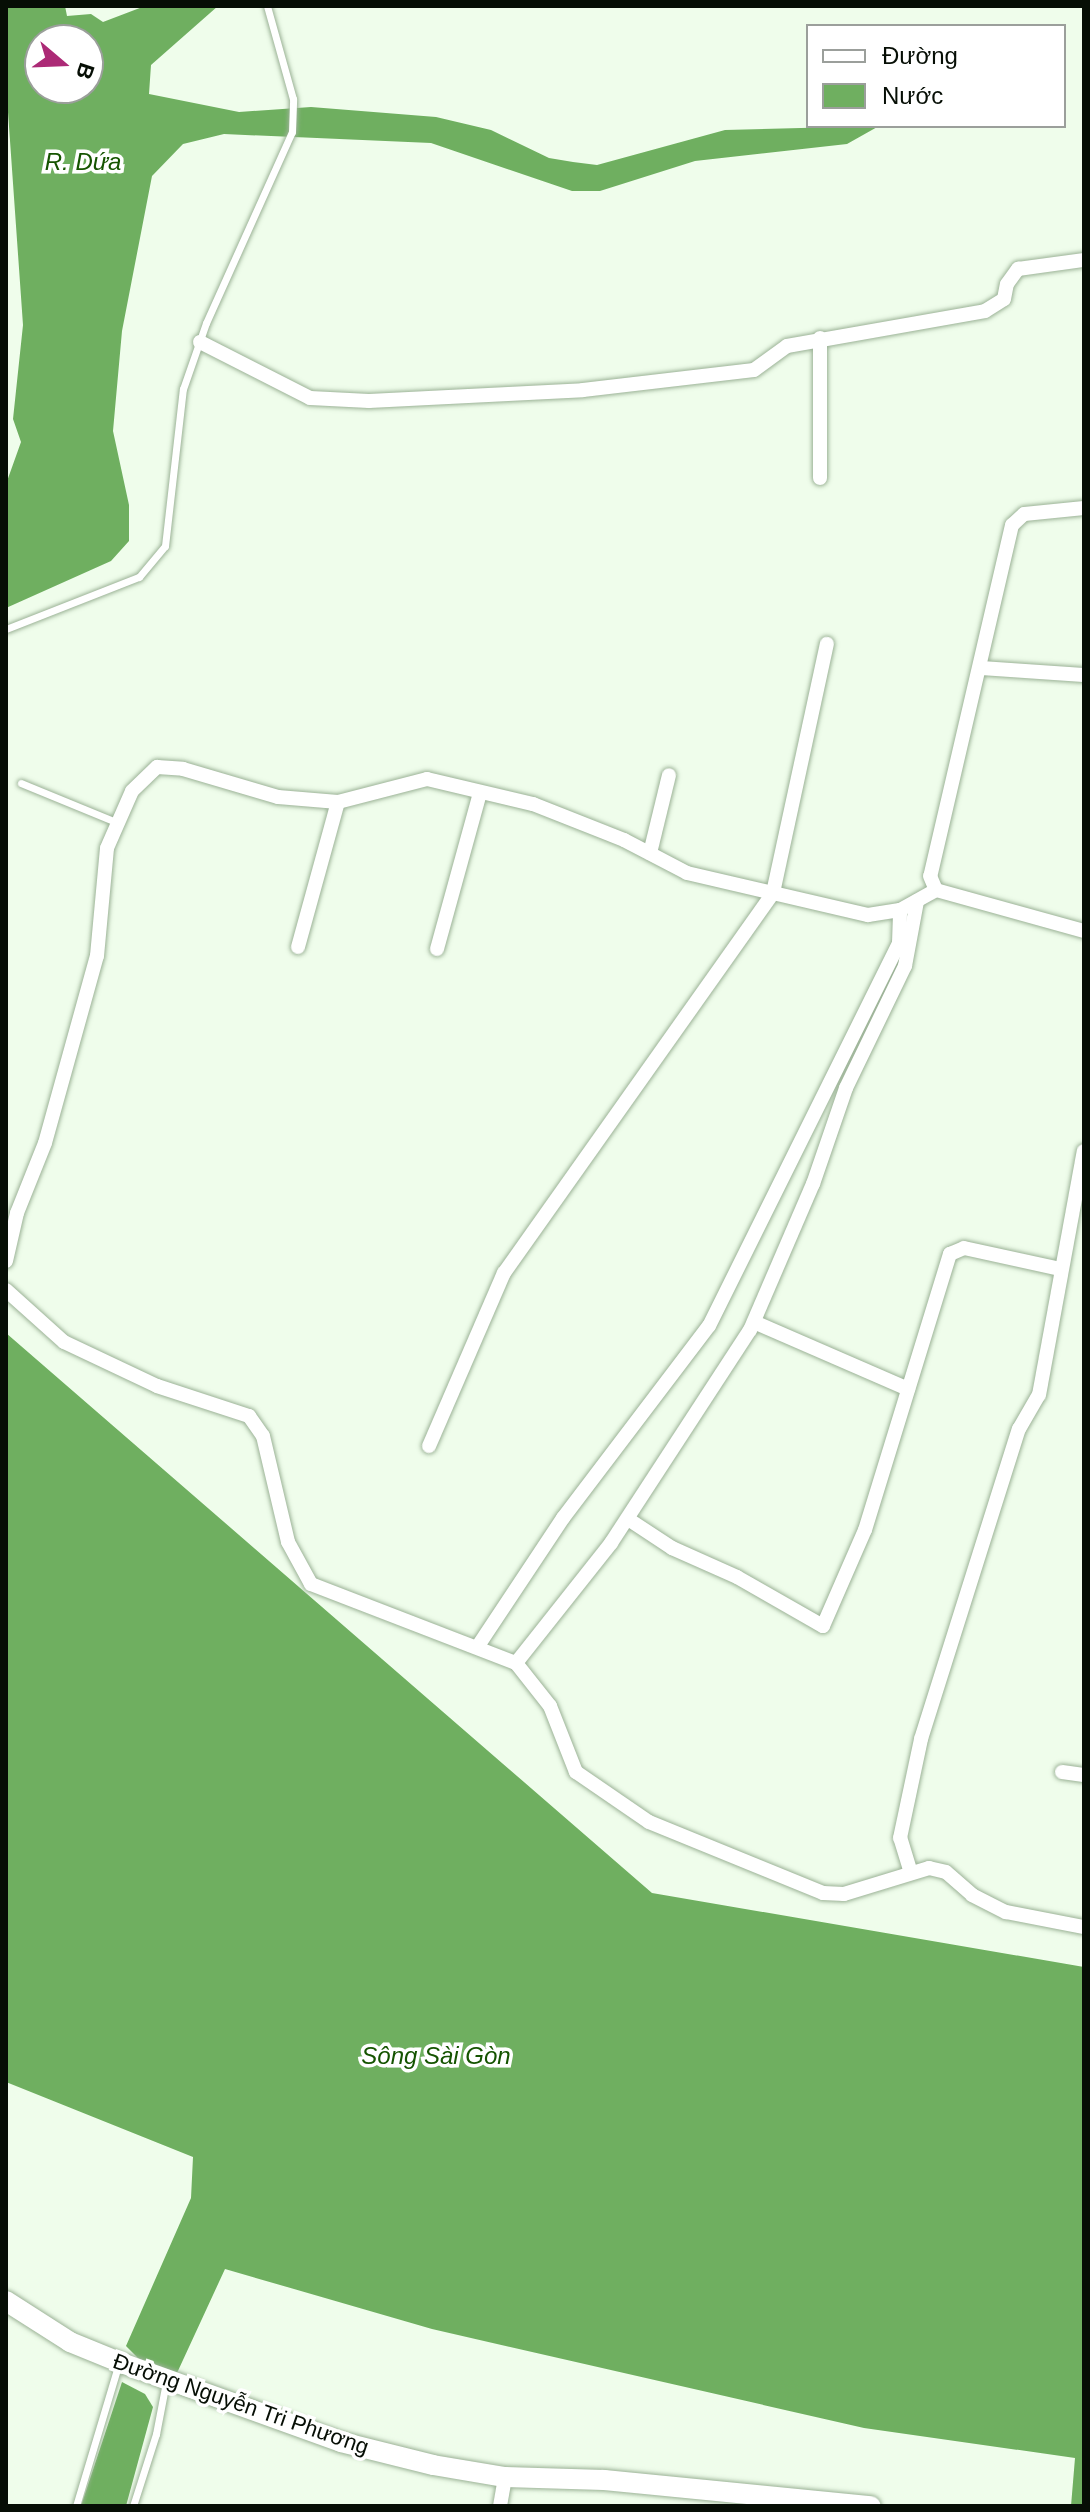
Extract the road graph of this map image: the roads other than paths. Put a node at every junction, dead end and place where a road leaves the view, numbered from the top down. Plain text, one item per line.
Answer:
1 (267, 6) edge
2 (1084, 260) edge
3 (820, 338) junction
4 (200, 342) junction
5 (820, 478) dead end
6 (1084, 508) edge
7 (6, 629) edge
8 (827, 644) dead end
9 (981, 668) junction
10 (1084, 675) edge
11 (669, 775) dead end
12 (21, 783) dead end
13 (480, 793) junction
14 (338, 802) junction
15 (118, 823) junction
16 (650, 853) junction
17 (936, 890) junction
18 (773, 893) junction
19 (917, 901) junction
20 (900, 910) junction
21 (1084, 931) edge
22 (298, 947) dead end
23 (437, 949) dead end
24 (1084, 1151) edge
25 (6, 1261) edge
26 (1060, 1269) junction
27 (6, 1290) edge
28 (754, 1322) junction
29 (908, 1389) junction
30 (429, 1446) dead end
31 (628, 1519) junction
32 (478, 1646) junction
33 (516, 1663) junction
34 (1062, 1772) dead end
35 (1084, 1775) edge
36 (911, 1873) junction
37 (1084, 1927) edge
38 (6, 2301) edge
39 (119, 2362) junction
40 (166, 2380) junction
41 (505, 2477) junction
42 (76, 2506) edge
43 (133, 2506) edge
44 (500, 2506) edge
45 (871, 2506) edge

1 - 4 lane
2 - 3 street
3 - 4 street
3 - 5 street
4 - 7 lane
6 - 9 street
8 - 18 street
9 - 10 street
9 - 17 street
11 - 16 street
12 - 15 lane
13 - 14 street
13 - 16 street
13 - 23 street
14 - 15 street
14 - 22 street
15 - 25 street
16 - 18 street
17 - 19 street
17 - 21 street
18 - 20 street
18 - 30 street
19 - 20 street
19 - 28 street
20 - 32 street
24 - 26 street
26 - 29 street
26 - 36 street
27 - 32 street
28 - 29 street
28 - 31 street
29 - 31 street
31 - 33 street
32 - 33 street
33 - 36 street
34 - 35 street
36 - 37 street
38 - 39 street, Đường Nguyễn Tri Phương
39 - 40 street, Đường Nguyễn Tri Phương
39 - 42 lane
40 - 41 street, Đường Nguyễn Tri Phương
40 - 43 lane
41 - 44 street
41 - 45 street, Đường Nguyễn Tri Phương

